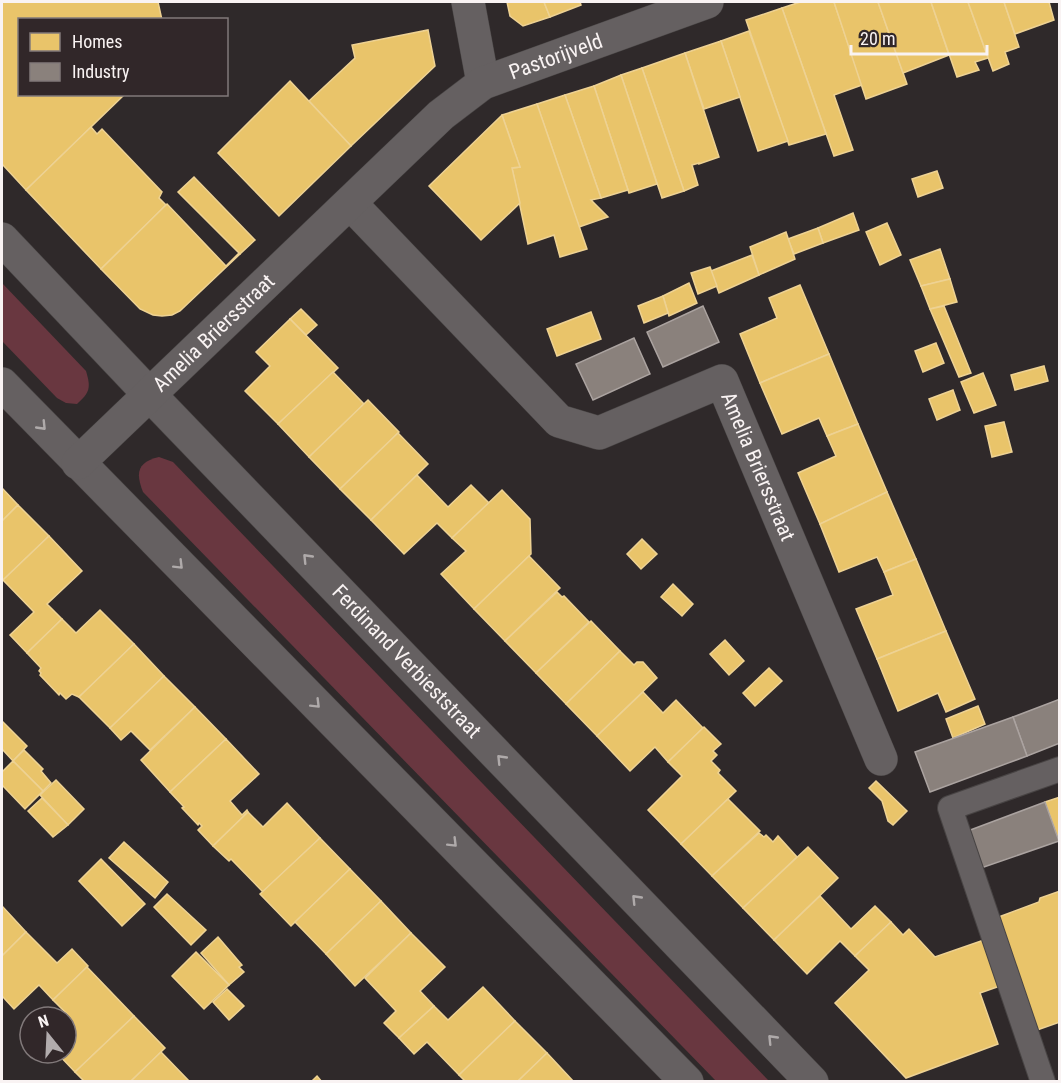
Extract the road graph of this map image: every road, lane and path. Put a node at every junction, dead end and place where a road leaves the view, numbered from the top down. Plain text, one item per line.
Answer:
1 (468, 2) edge
2 (707, 2) edge
3 (483, 83) junction
4 (350, 203) junction
5 (2, 239) edge
6 (2, 384) edge
7 (150, 395) junction
8 (78, 463) junction
9 (881, 759) dead end
10 (1059, 769) edge
11 (687, 1082) edge
12 (812, 1082) edge
13 (1043, 1082) edge

1 - 3 street, Pastorijveld
2 - 3 street, Pastorijveld
3 - 4 street, Amelia Briersstraat
4 - 7 street, Amelia Briersstraat
4 - 9 street, Amelia Briersstraat
5 - 7 street, Ferdinand Verbieststraat
6 -> 8 street
7 - 8 street, Amelia Briersstraat
12 -> 7 street, Ferdinand Verbieststraat
8 -> 11 street
10 - 13 lane

